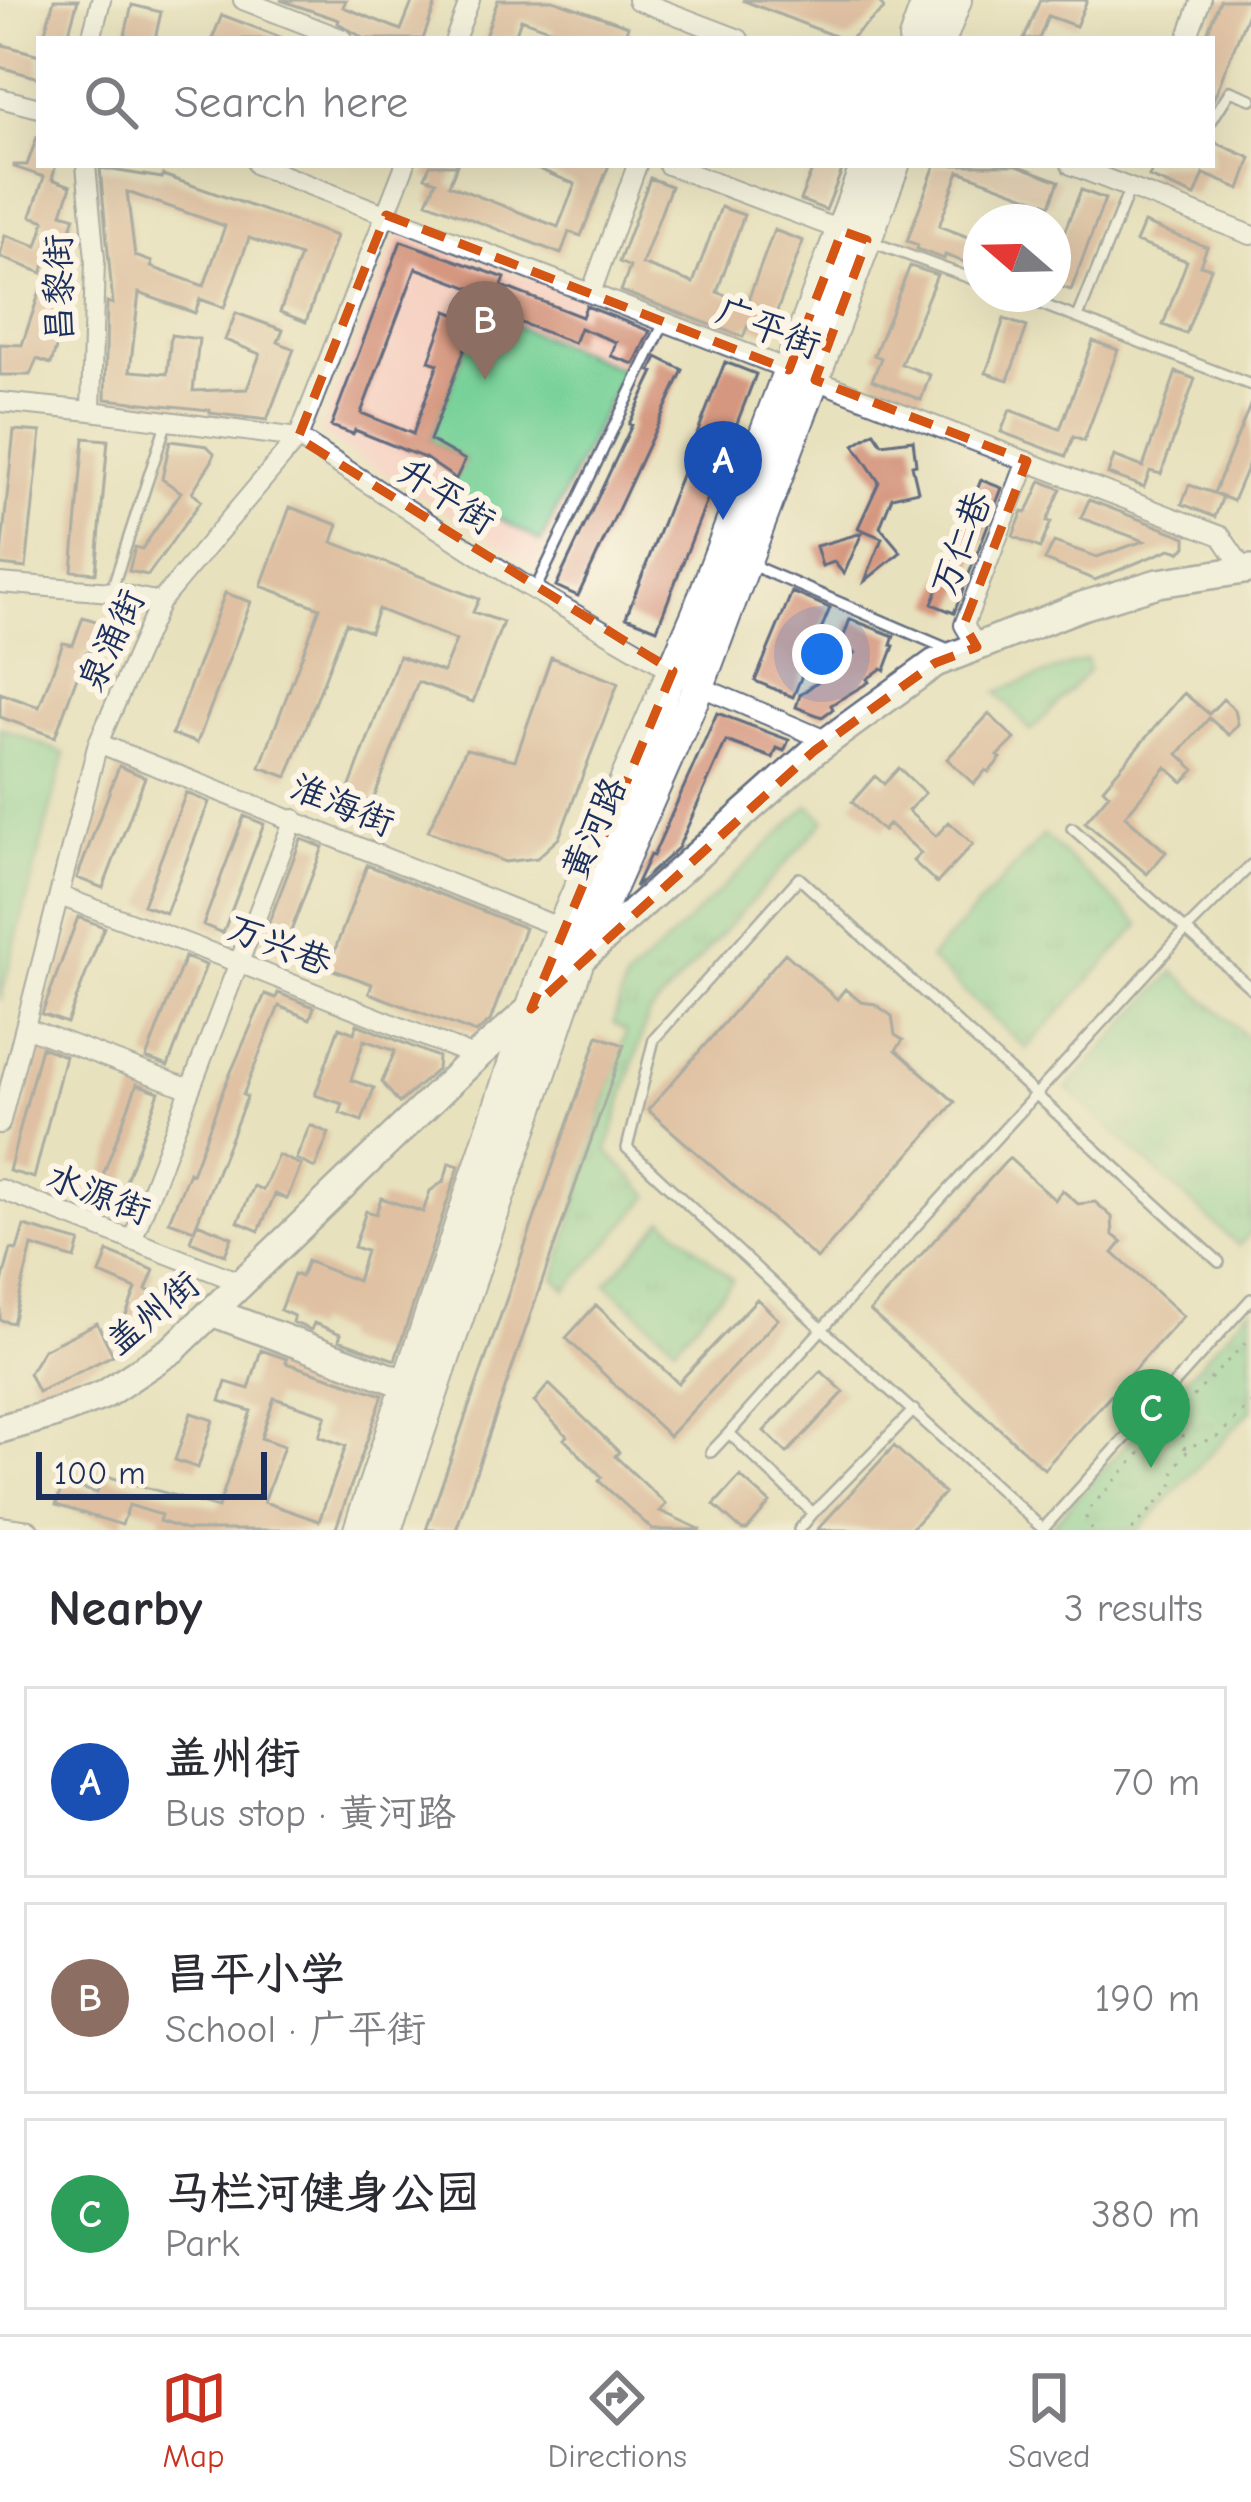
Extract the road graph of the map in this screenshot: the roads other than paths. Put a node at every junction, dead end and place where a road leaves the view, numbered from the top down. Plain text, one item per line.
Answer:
1 (101, 0) edge
2 (243, 0) edge
3 (470, 0) edge
4 (637, 0) edge
5 (928, 0) edge
6 (956, 0) edge
7 (1202, 0) edge
8 (692, 31) edge
9 (93, 36) edge
10 (336, 36) edge
11 (456, 36) edge
12 (915, 36) edge
13 (942, 36) edge
14 (1187, 36) edge
15 (0, 98) edge
16 (1251, 99) edge
17 (36, 107) edge
18 (1215, 115) edge
19 (86, 168) edge
20 (265, 168) edge
21 (404, 168) edge
22 (637, 168) edge
23 (676, 168) edge
24 (865, 168) edge
25 (893, 168) edge
26 (1079, 168) edge
27 (1138, 168) edge
28 (1130, 188) junction
29 (386, 214) junction
30 (1251, 235) edge
31 (854, 236) junction
32 (963, 275) edge
33 (591, 293) junction
34 (1064, 312) edge
35 (1078, 317) junction
36 (664, 321) junction
37 (802, 375) junction
38 (1251, 385) edge
39 (0, 402) edge
40 (91, 411) junction
41 (167, 421) junction
42 (298, 438) junction
43 (1027, 461) junction
44 (1248, 562) edge
45 (746, 563) junction
46 (0, 583) edge
47 (535, 590) junction
48 (111, 592) junction
49 (160, 602) junction
50 (968, 650) junction
51 (686, 679) junction
52 (828, 741) junction
53 (98, 743) junction
54 (294, 819) junction
55 (1072, 828) dead end
56 (1251, 865) edge
57 (60, 896) junction
58 (561, 928) junction
59 (1186, 930) junction
60 (579, 960) junction
61 (239, 963) junction
62 (1251, 988) edge
63 (531, 1009) junction
64 (26, 1027) junction
65 (476, 1058) junction
66 (190, 1089) junction
67 (1036, 1094) junction
68 (0, 1124) edge
69 (0, 1190) edge
70 (132, 1240) junction
71 (1219, 1262) dead end
72 (242, 1283) junction
73 (1251, 1299) edge
74 (212, 1312) junction
75 (822, 1329) junction
76 (406, 1384) junction
77 (914, 1411) junction
78 (0, 1429) edge
79 (729, 1433) junction
80 (712, 1452) dead end
81 (813, 1513) junction
82 (0, 1526) edge
83 (29, 1530) edge
84 (358, 1530) edge
85 (386, 1530) edge
86 (799, 1530) edge

1 - 9 street
2 - 10 street
3 - 11 street
4 - 8 street
5 - 12 main road
6 - 13 main road
7 - 14 street
15 - 17 street
16 - 18 lane
19 - 40 street, 昌黎街
20 - 29 street, 广平街
21 - 29 street, 泉涌街
22 - 33 street
23 - 31 street
24 - 31 main road, 黄河路
25 - 31 main road, 黄河路
26 - 28 street
27 - 28 street
28 - 30 street
28 - 35 lane
29 - 33 street, 广平街
29 - 42 street, 泉涌街
31 - 32 lane
31 - 37 main road, 黄河路
33 - 36 street, 广平街
34 - 35 lane
35 - 38 lane
36 - 37 street, 广平街
36 - 47 lane
37 - 43 street, 广平街
37 - 45 main road, 黄河路
37 - 51 main road, 黄河路
39 - 40 street, 升平街
40 - 41 street, 升平街
41 - 42 street, 升平街
41 - 48 lane
42 - 47 street, 升平街
42 - 49 street, 泉涌街
43 - 44 street, 广平街
43 - 50 street, 万仁巷
44 - 50 street, 盖州街
45 - 50 lane
45 - 51 main road, 黄河路
46 - 48 street
47 - 51 street, 升平街
48 - 49 street
49 - 53 street, 泉涌街
50 - 52 street, 盖州街
51 - 52 street, 升平街
51 - 58 main road, 黄河路
51 - 60 main road, 黄河路
52 - 60 street, 盖州街
53 - 54 street, 淮海街
53 - 57 street, 泉涌街
54 - 58 street, 淮海街
54 - 61 street
55 - 59 lane
56 - 59 lane
57 - 61 street, 万兴巷
57 - 64 street, 泉涌街
58 - 63 main road, 黄河路
59 - 62 lane
59 - 67 lane
60 - 63 street, 盖州街
60 - 85 main road, 黄河路
61 - 65 street, 万兴巷
61 - 66 street
63 - 65 street, 盖州街
63 - 76 main road, 黄河路
64 - 66 street
64 - 68 street, 泉涌街
65 - 72 street, 盖州街
66 - 70 street
67 - 71 lane
67 - 75 lane
67 - 75 lane
69 - 70 street, 水源街
70 - 72 street, 水源街
72 - 74 street, 盖州街
73 - 77 lane
74 - 76 street
74 - 78 street, 盖州街
75 - 77 lane
75 - 79 lane
76 - 84 main road, 黄河路
77 - 81 lane
79 - 80 lane
79 - 81 lane
81 - 86 lane
82 - 83 street

